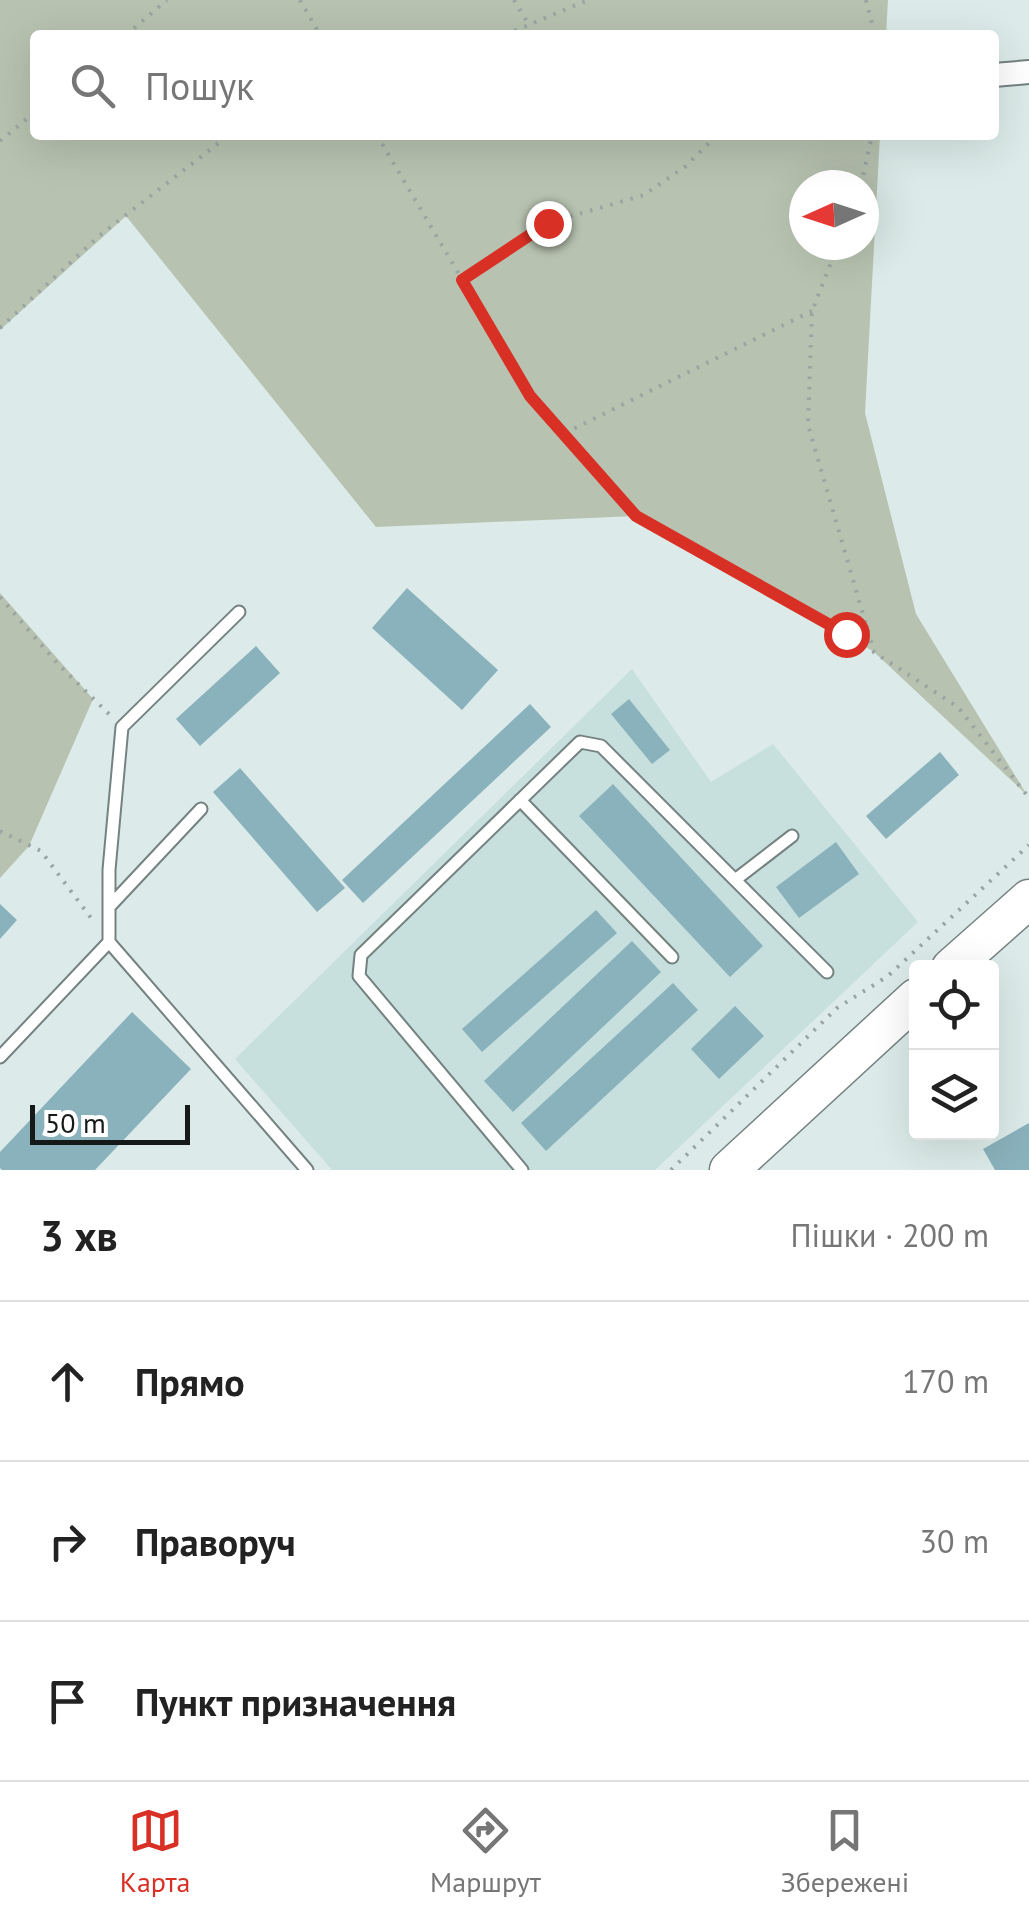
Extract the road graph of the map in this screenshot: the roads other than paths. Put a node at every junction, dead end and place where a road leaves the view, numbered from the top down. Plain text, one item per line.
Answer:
1 (1029, 72) edge
2 (999, 74) edge
3 (240, 612) dead end
4 (520, 800) junction
5 (200, 809) dead end
6 (792, 836) dead end
7 (735, 880) junction
8 (1029, 899) edge
9 (109, 907) junction
10 (109, 942) junction
11 (672, 957) dead end
12 (960, 960) edge
13 (828, 972) dead end
14 (909, 1004) edge
15 (0, 1057) edge
16 (307, 1170) edge
17 (522, 1170) edge
18 (729, 1170) edge

1 - 2 street
3 - 9 lane
4 - 7 lane
4 - 11 lane
4 - 17 lane
5 - 9 lane
6 - 7 lane
7 - 13 lane
8 - 12 main road
9 - 10 lane
10 - 15 lane
10 - 16 lane
14 - 18 main road

